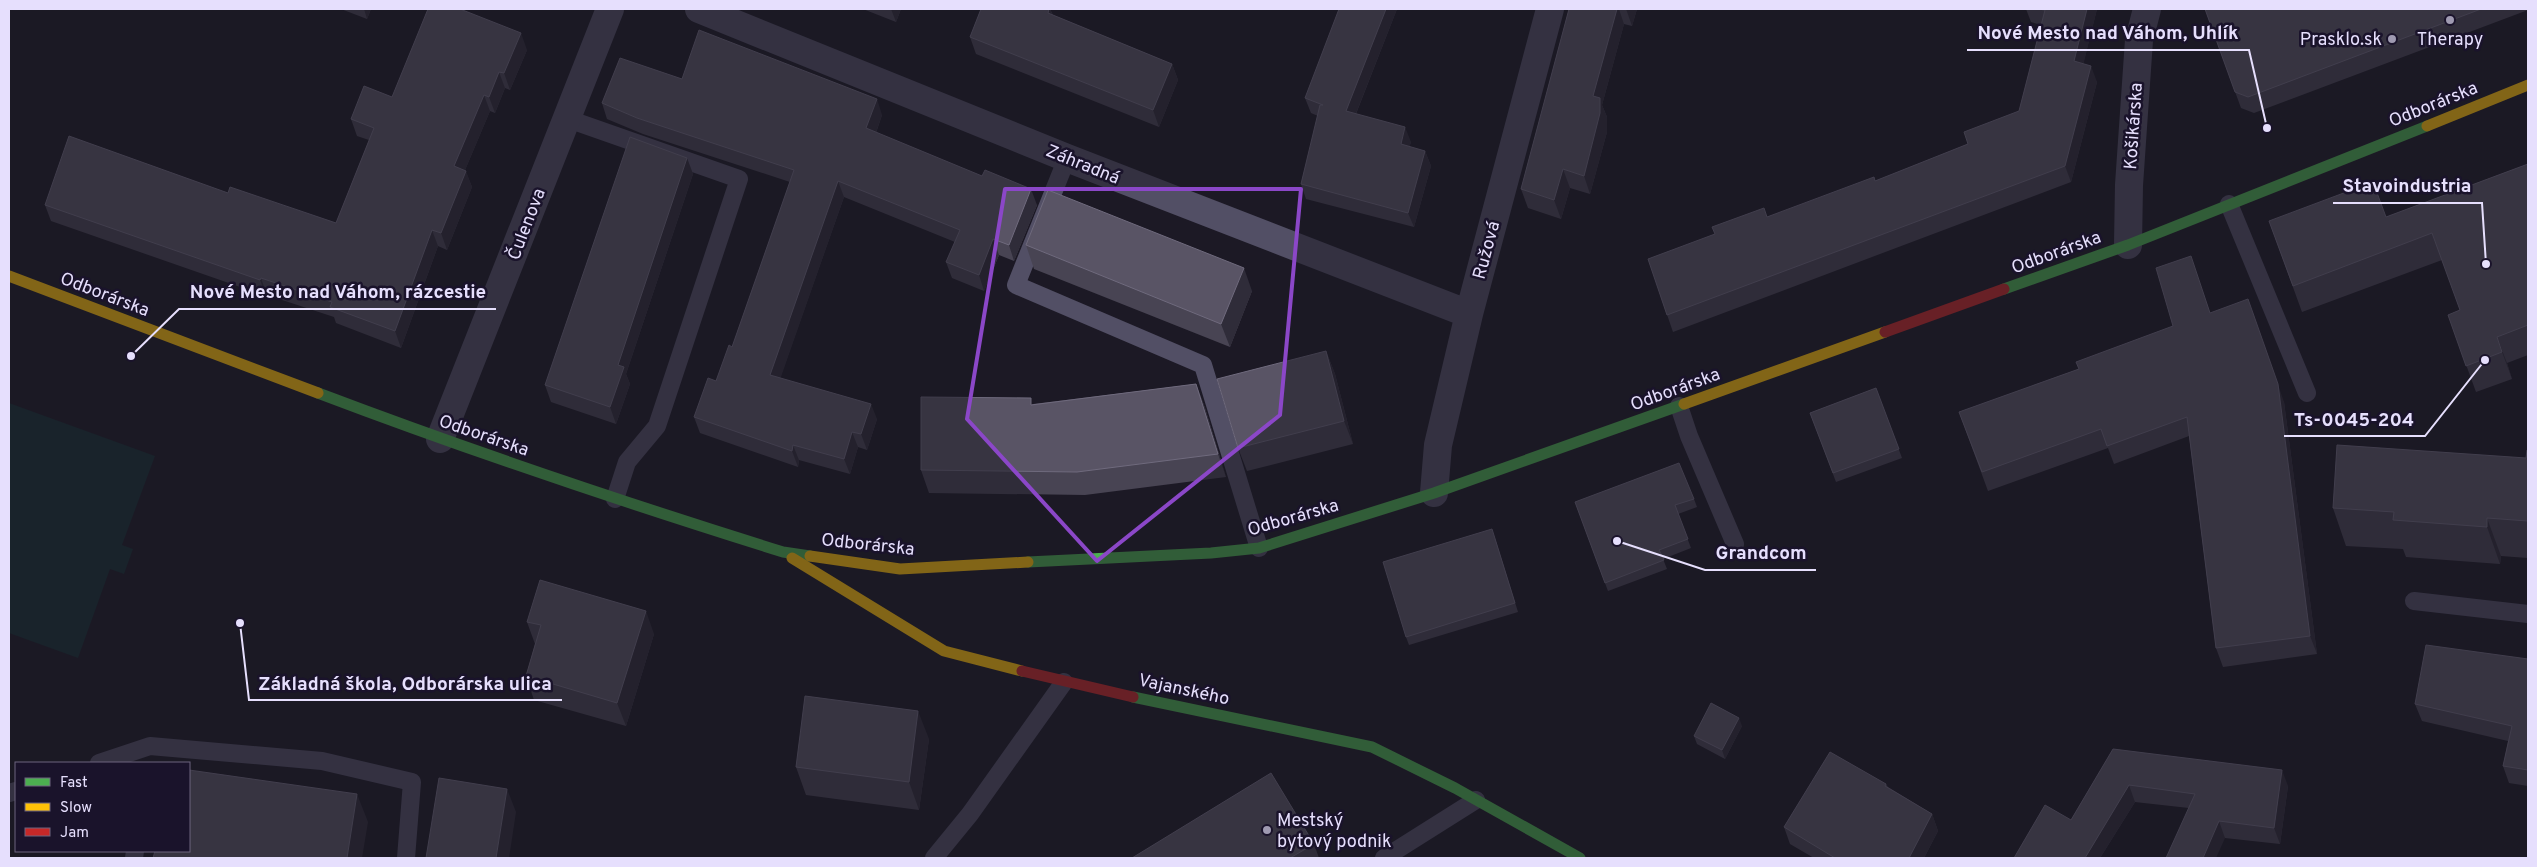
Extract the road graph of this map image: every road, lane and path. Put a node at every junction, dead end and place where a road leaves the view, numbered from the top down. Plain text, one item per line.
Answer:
1 (610, 9) edge
2 (699, 9) edge
3 (1550, 9) edge
4 (2147, 9) edge
5 (2528, 85) edge
6 (568, 119) junction
7 (1067, 158) junction
8 (2229, 204) junction
9 (2128, 245) junction
10 (9, 276) edge
11 (1469, 314) junction
12 (2307, 394) dead end
13 (1679, 406) junction
14 (440, 439) junction
15 (1434, 493) junction
16 (615, 499) junction
17 (1735, 544) dead end
18 (1259, 548) junction
19 (783, 552) junction
20 (2414, 601) dead end
21 (2528, 614) edge
22 (1064, 682) junction
23 (149, 755) edge
24 (105, 762) edge
25 (1476, 800) junction
26 (406, 858) edge
27 (934, 858) edge
28 (1384, 858) edge
29 (1580, 858) edge

1 - 6 street, Čulenova
2 - 7 street, Záhradná
3 - 11 street, Ružová
4 - 9 street, Košikárska
5 - 8 main road, Odborárska
6 - 14 street, Čulenova
6 - 16 lane
7 - 11 street, Záhradná
7 - 18 lane
8 - 9 main road, Odborárska
8 - 12 lane
9 - 13 main road, Odborárska
10 - 14 main road, Odborárska
11 - 15 street, Ružová
13 - 15 main road, Odborárska
13 - 17 lane
14 - 16 main road, Odborárska
15 - 18 main road, Odborárska
16 - 19 main road, Odborárska
18 - 19 main road, Odborárska
19 - 22 main road, Vajanského
20 - 21 lane
22 - 25 main road, Vajanského
22 - 27 lane
23 - 24 lane
23 - 26 lane
25 - 28 lane
25 - 29 main road, Vajanského

